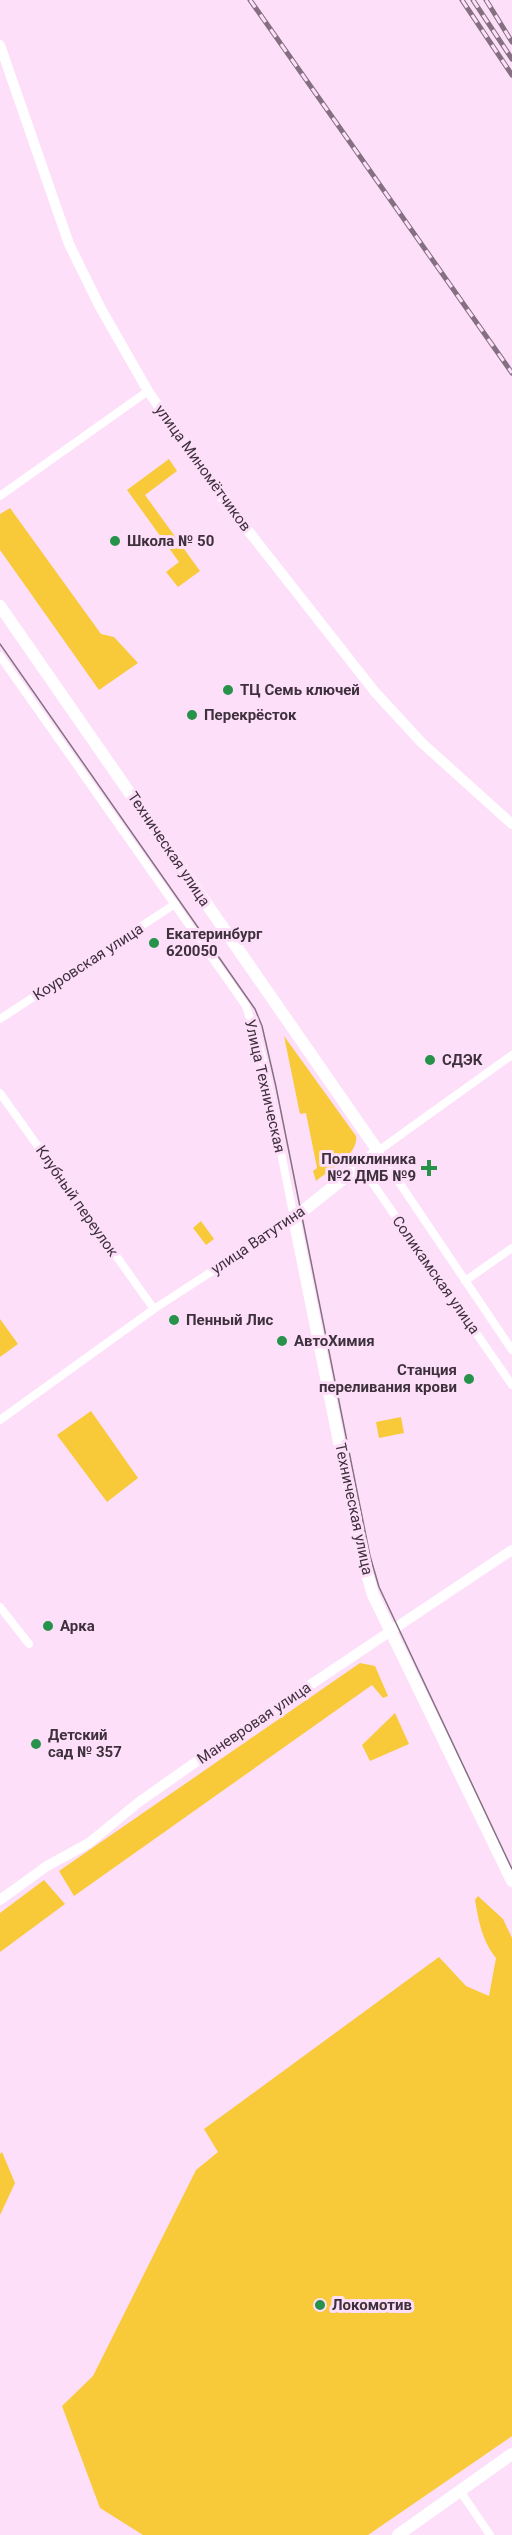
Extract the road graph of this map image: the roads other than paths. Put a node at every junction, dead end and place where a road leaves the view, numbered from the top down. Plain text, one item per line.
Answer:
1 (0, 45) edge
2 (148, 391) junction
3 (0, 496) edge
4 (0, 606) edge
5 (0, 656) edge
6 (512, 824) edge
7 (175, 904) junction
8 (0, 1019) edge
9 (512, 1055) edge
10 (0, 1093) edge
11 (378, 1151) junction
12 (360, 1166) junction
13 (294, 1218) junction
14 (512, 1248) edge
15 (465, 1281) junction
16 (154, 1309) junction
17 (512, 1350) edge
18 (512, 1385) edge
19 (0, 1420) edge
20 (512, 1550) edge
21 (0, 1607) edge
22 (391, 1629) junction
23 (28, 1644) dead end
24 (512, 1881) edge
25 (0, 1900) edge
26 (512, 2454) edge
27 (460, 2491) junction
28 (398, 2535) edge
29 (490, 2535) edge

1 - 2 street, улица Миномётчиков
2 - 3 street
2 - 6 street, улица Миномётчиков
4 - 11 main road, Техническая улица
5 - 7 street, Улица Техническая
7 - 8 street, Коуровская улица
7 - 13 street, Улица Техническая
9 - 11 street, улица Ватутина
10 - 16 street, Клубный переулок
11 - 12 main road, улица Ватутина
11 - 15 street, Соликамская улица
12 - 13 main road, улица Ватутина
12 - 18 street, Соликамская улица
13 - 16 street, улица Ватутина
13 - 22 main road, Техническая улица
14 - 15 street
15 - 17 street, Соликамская улица
16 - 19 street, улица Ватутина
20 - 22 street, Маневровая улица
21 - 23 street
22 - 24 main road, Техническая улица
22 - 25 street, Маневровая улица
26 - 27 main road
27 - 28 main road
27 - 29 street

